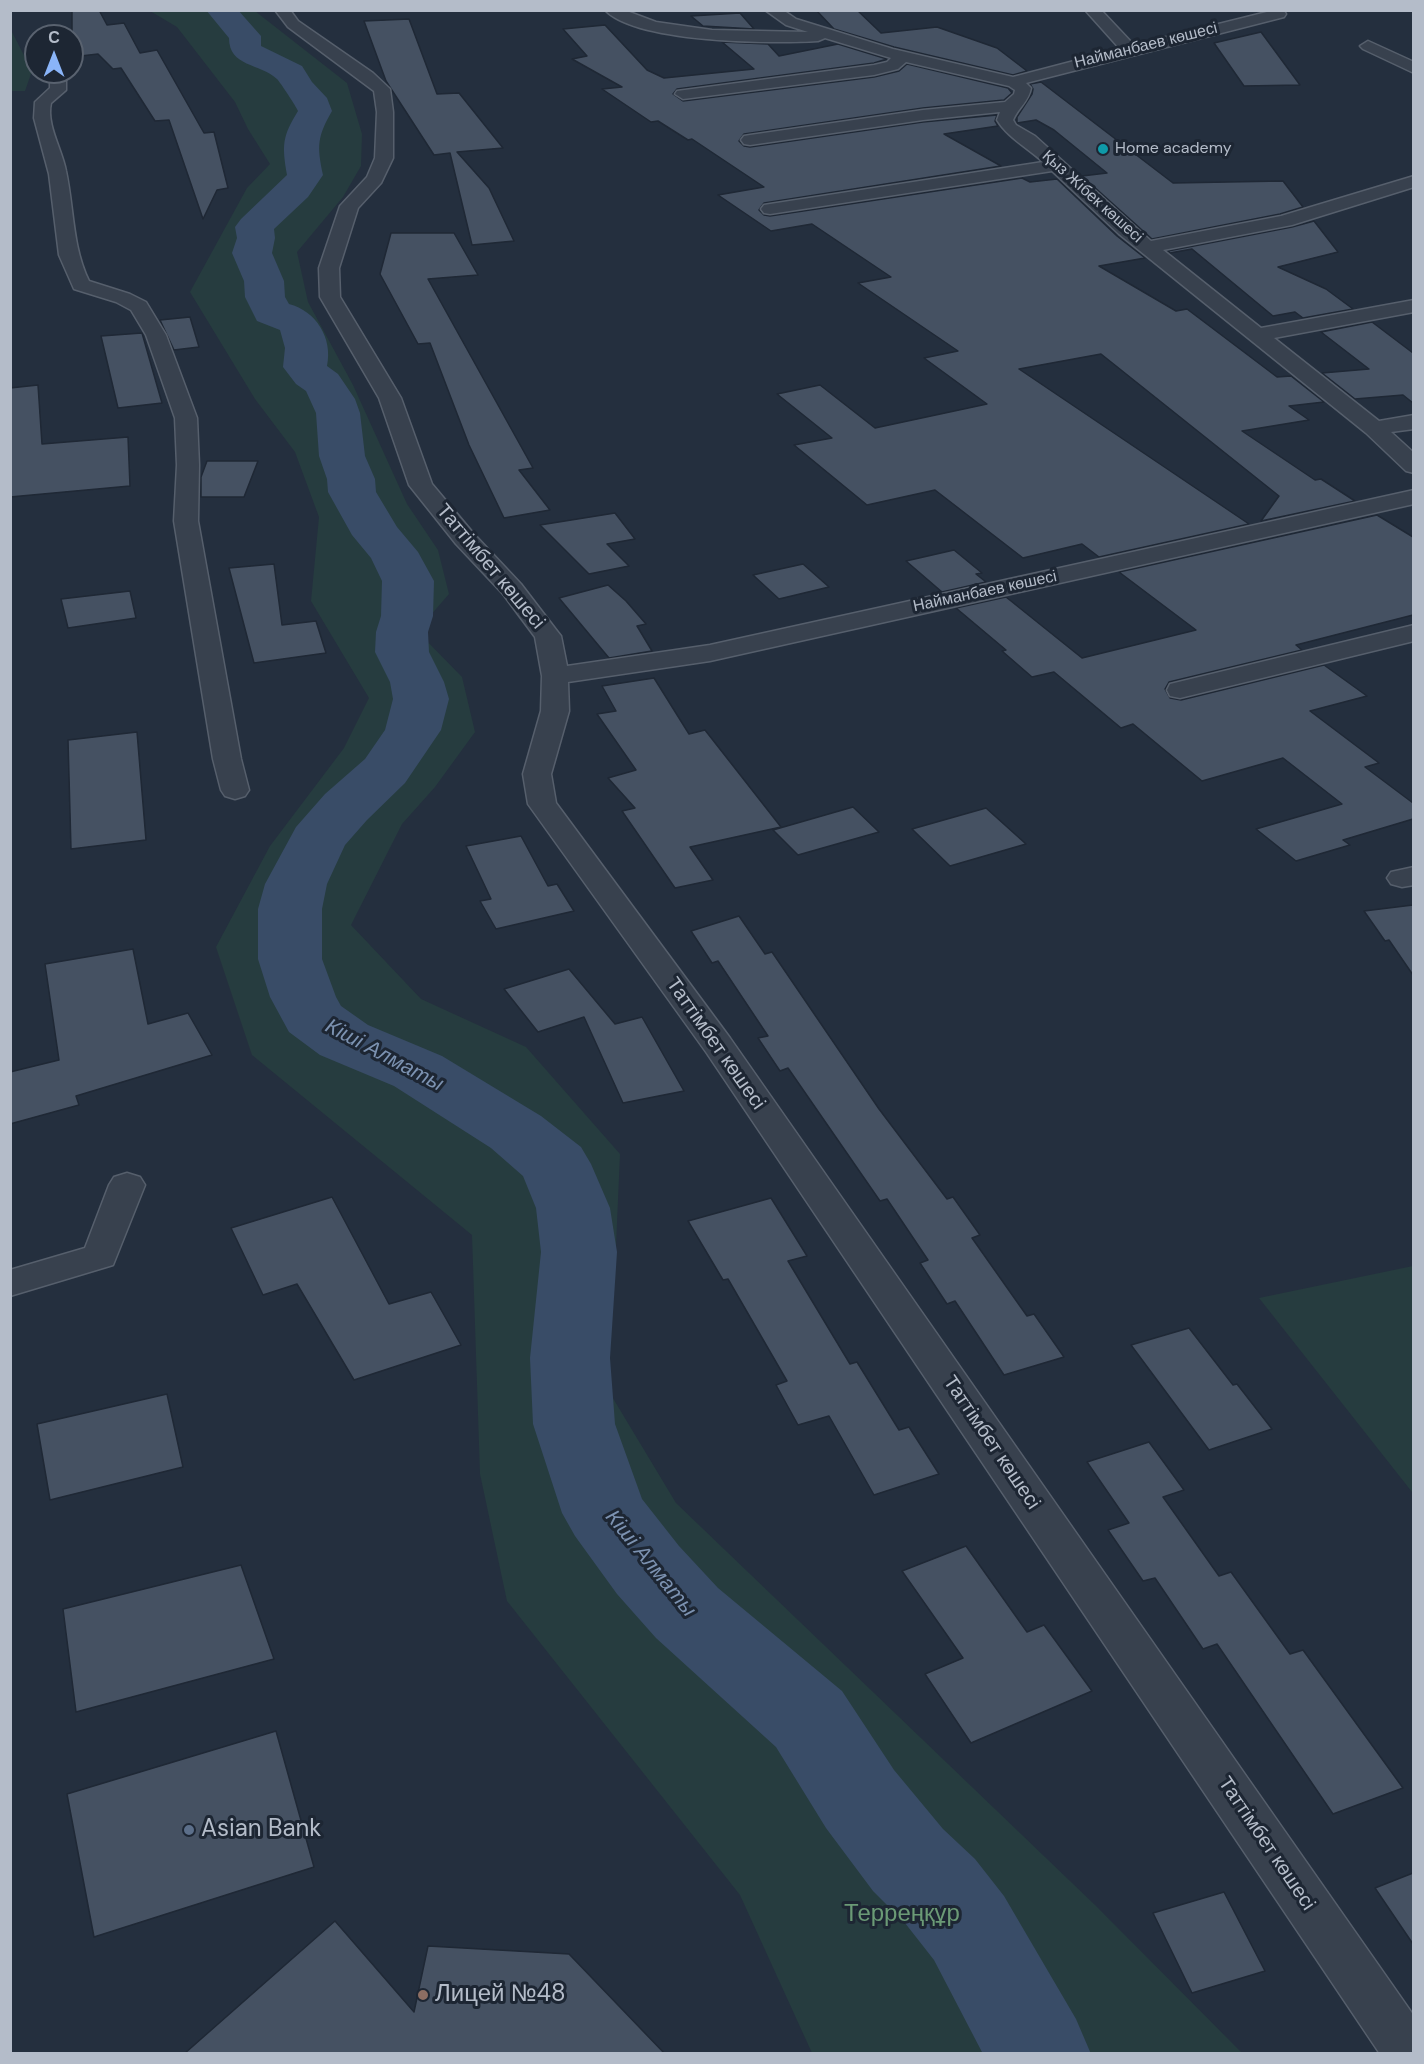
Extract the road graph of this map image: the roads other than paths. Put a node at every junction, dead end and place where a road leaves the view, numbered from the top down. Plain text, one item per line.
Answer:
1 (282, 10) edge
2 (612, 10) edge
3 (772, 10) edge
4 (1092, 10) edge
5 (1279, 14) dead end
6 (832, 35) junction
7 (1368, 46) dead end
8 (1130, 50) junction
9 (903, 56) junction
10 (1413, 68) edge
11 (1014, 82) junction
12 (58, 84) edge
13 (682, 94) dead end
14 (1010, 106) junction
15 (750, 140) dead end
16 (1057, 165) junction
17 (1413, 181) edge
18 (770, 209) dead end
19 (1148, 247) junction
20 (1413, 306) edge
21 (1257, 335) junction
22 (1413, 422) edge
23 (1374, 428) junction
24 (1413, 466) edge
25 (1413, 497) edge
26 (1413, 633) edge
27 (555, 676) junction
28 (1180, 690) dead end
29 (235, 790) dead end
30 (127, 1185) dead end
31 (10, 1283) edge
32 (1410, 2054) edge

1 - 27 street, Таттімбет көшесі
2 - 6 street
3 - 6 street
4 - 8 street
5 - 8 street, Найманбаев көшесі
6 - 9 street
7 - 10 street
8 - 11 street, Найманбаев көшесі
9 - 11 street
9 - 13 street
11 - 14 street, Қыз Жібек көшесі
12 - 29 street
14 - 15 street
14 - 16 street, Қыз Жібек көшесі
16 - 18 street
16 - 19 street, Қыз Жібек көшесі
17 - 19 street
19 - 21 street, Қыз Жібек көшесі
20 - 21 street
21 - 23 street, Қыз Жібек көшесі
22 - 23 street
23 - 24 street, Қыз Жібек көшесі
25 - 27 street, Найманбаев көшесі
26 - 28 street
27 - 32 street, Таттімбет көшесі
30 - 31 street

